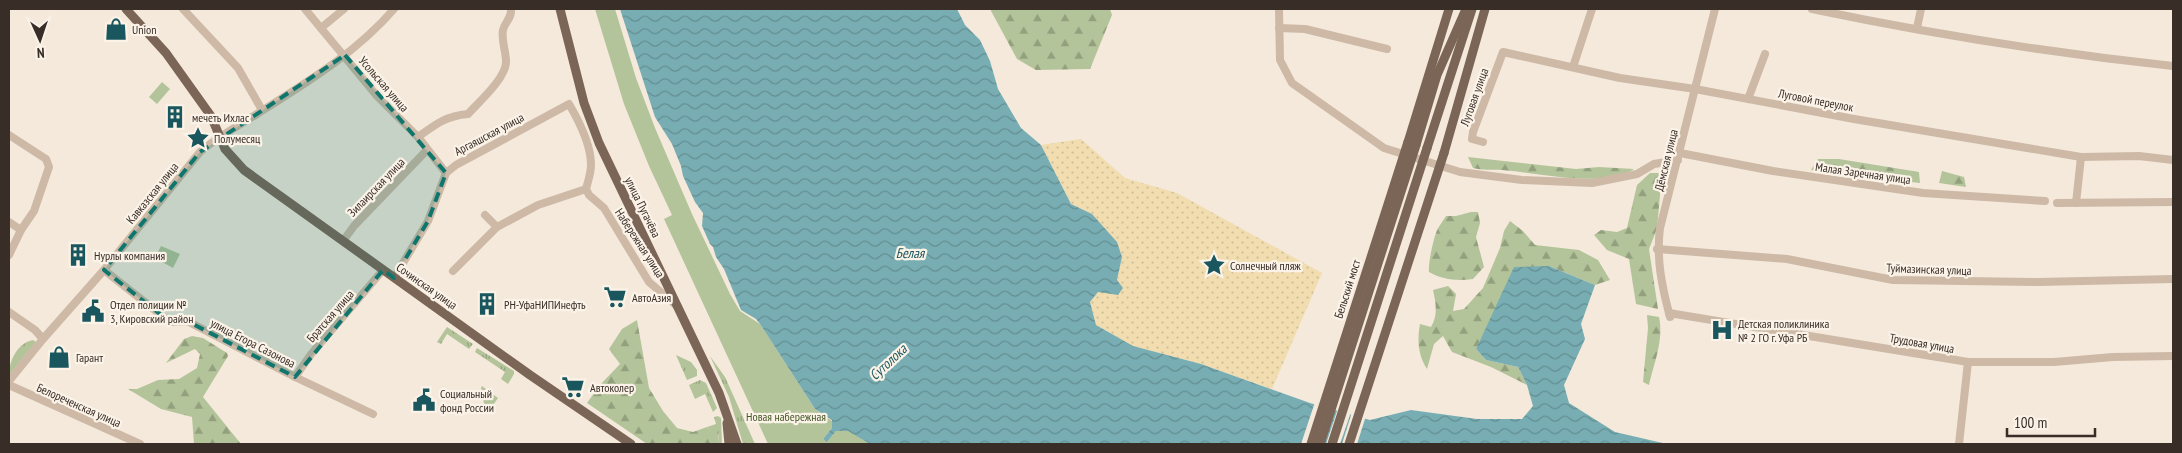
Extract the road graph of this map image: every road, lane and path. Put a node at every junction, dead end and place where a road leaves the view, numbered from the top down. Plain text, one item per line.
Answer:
1 (126, 9) edge
2 (183, 9) edge
3 (306, 9) edge
4 (344, 9) edge
5 (394, 9) edge
6 (511, 9) edge
7 (560, 9) edge
8 (1279, 9) edge
9 (1449, 9) edge
10 (1466, 9) edge
11 (1472, 9) edge
12 (1486, 9) edge
13 (1592, 9) edge
14 (1716, 9) edge
15 (1812, 9) edge
16 (1921, 9) edge
17 (192, 12) edge
18 (1844, 12) edge
19 (321, 28) junction
20 (1279, 28) junction
21 (1917, 28) junction
22 (1387, 48) dead end
23 (1503, 52) joint
24 (1765, 54) dead end
25 (345, 55) junction
26 (2173, 66) edge
27 (1573, 67) junction
28 (1695, 89) junction
29 (1748, 99) junction
30 (262, 110) junction
31 (9, 135) edge
32 (220, 137) junction
33 (418, 137) junction
34 (1483, 142) dead end
35 (1412, 143) junction
36 (427, 150) junction
37 (1679, 156) junction
38 (2080, 157) junction
39 (2173, 160) edge
40 (446, 173) junction
41 (586, 189) junction
42 (2045, 201) dead end
43 (2173, 202) edge
44 (2057, 203) dead end
45 (2076, 203) junction
46 (485, 215) dead end
47 (9, 222) edge
48 (497, 227) junction
49 (21, 230) junction
50 (343, 241) junction
51 (1658, 249) junction
52 (9, 255) edge
53 (104, 270) junction
54 (384, 270) junction
55 (453, 271) dead end
56 (394, 278) junction
57 (2173, 279) edge
58 (677, 306) junction
59 (9, 312) edge
60 (1670, 316) joint
61 (43, 339) junction
62 (2173, 356) edge
63 (1968, 362) junction
64 (295, 377) junction
65 (9, 381) edge
66 (9, 385) edge
67 (725, 408) junction
68 (373, 414) dead end
69 (140, 444) edge
70 (631, 444) edge
71 (729, 444) edge
72 (737, 444) edge
73 (1311, 444) edge
74 (1320, 444) edge
75 (1332, 444) edge
76 (1349, 444) edge
77 (1958, 444) edge

1 - 32 main road, Сочинская улица
2 - 17 street
3 - 19 street, Усольская улица
4 - 19 street
5 - 25 street, Кавказская улица
6 - 33 street
7 - 58 main road, улица Пугачёва
8 - 20 street
9 - 35 main road
10 - 35 main road
11 - 75 main road, bridge
12 - 76 main road, bridge
13 - 27 street
14 - 28 street, Дёмская улица
15 - 18 street
16 - 21 street
17 - 30 street
18 - 21 street
19 - 25 street, Усольская улица
20 - 22 street
20 - 37 street
21 - 26 street
23 - 27 street, Луговой переулок
23 - 34 street, Луговая улица
24 - 29 street
25 - 30 street, Кавказская улица
25 - 33 street, Усольская улица
27 - 28 street, Луговой переулок
28 - 29 street, Луговой переулок
28 - 37 street, Дёмская улица
29 - 38 street, Луговой переулок
30 - 32 street, Кавказская улица
31 - 49 street
32 - 50 main road, Сочинская улица
32 - 53 street, Кавказская улица
33 - 36 street, Усольская улица
35 - 73 main road, Бельский мост, bridge
35 - 74 main road, Бельский мост, bridge
36 - 40 street, Усольская улица
36 - 50 street, Зилаирская улица
37 - 42 street, Малая Заречная улица
37 - 51 street, Дёмская улица
38 - 39 street, Луговой переулок
38 - 45 street
40 - 41 street, Аргаяшская улица
40 - 56 street
41 - 48 street
41 - 58 street, Набережная улица
43 - 45 street
44 - 45 street
46 - 48 street
47 - 49 street
48 - 55 street
49 - 52 street
50 - 54 main road, Сочинская улица
51 - 57 street, Туймазинская улица
51 - 60 street, Дёмская улица
53 - 61 street, Кавказская улица
53 - 64 street, улица Егора Сазонова
54 - 56 main road, Сочинская улица
54 - 64 street, Братская улица
56 - 70 main road, Сочинская улица
58 - 67 main road, улица Пугачёва
59 - 61 street
60 - 63 street, Трудовая улица
61 - 65 street, Кавказская улица
62 - 63 street, Трудовая улица
63 - 77 street
64 - 68 street, улица Егора Сазонова
66 - 69 street, Белореченская улица
67 - 71 main road
67 - 72 main road

